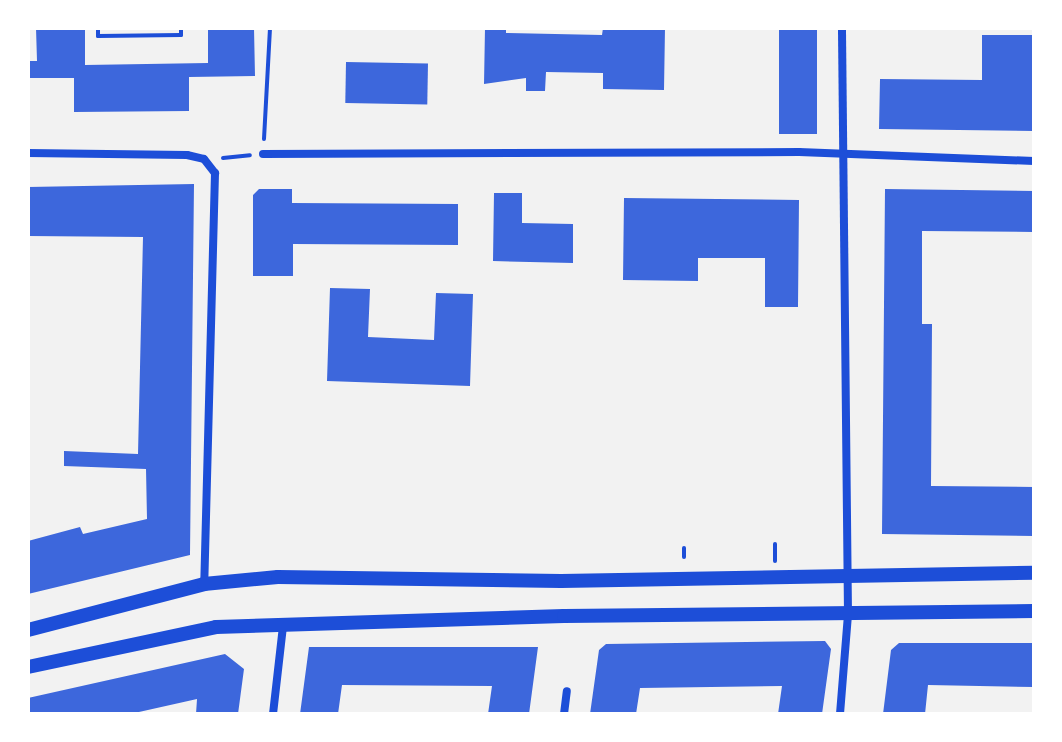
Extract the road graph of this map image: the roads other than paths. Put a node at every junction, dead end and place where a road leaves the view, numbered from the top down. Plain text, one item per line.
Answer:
1 (842, 28) edge
2 (28, 153) edge
3 (263, 154) road end
4 (844, 156) junction
5 (1034, 161) edge
6 (1034, 573) edge
7 (848, 576) junction
8 (204, 584) junction
9 (1034, 611) edge
10 (848, 614) junction
11 (283, 626) junction
12 (28, 630) edge
13 (28, 667) edge
14 (567, 691) dead end
15 (273, 714) edge
16 (564, 714) edge
17 (840, 714) edge

1 - 4 street
2 - 8 street
3 - 4 street
4 - 5 street
4 - 7 street
6 - 7 street
7 - 8 street
7 - 10 street
8 - 12 street
9 - 10 street
10 - 11 street
10 - 17 street
11 - 13 street
11 - 15 street
14 - 16 street

